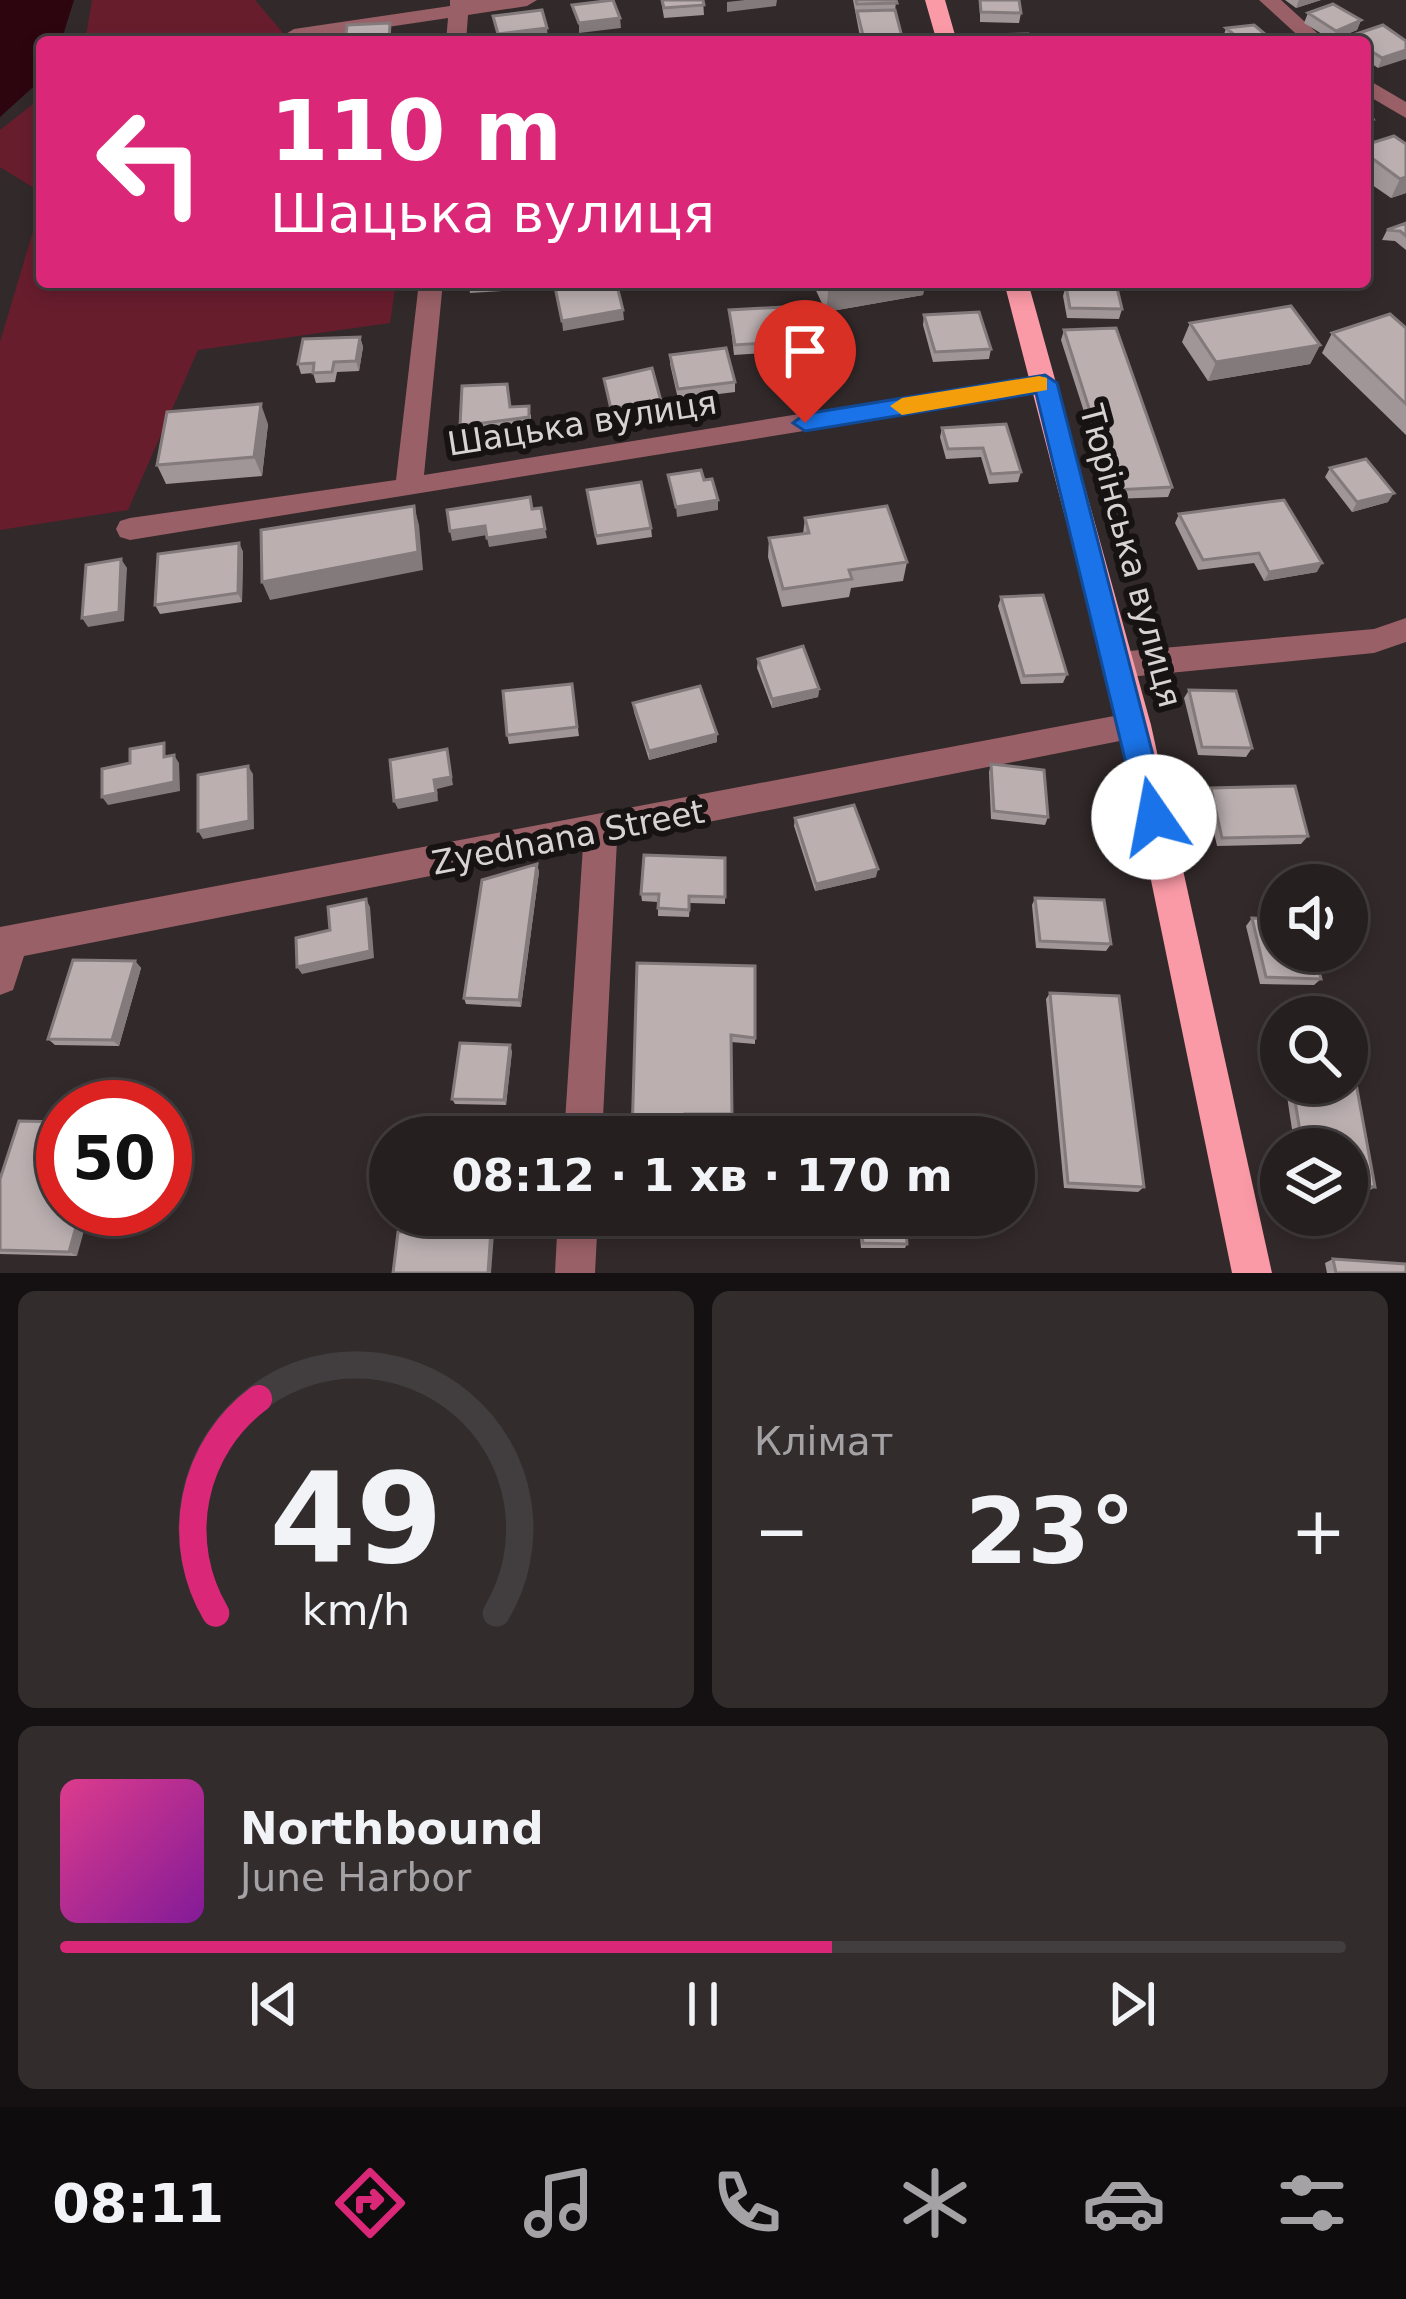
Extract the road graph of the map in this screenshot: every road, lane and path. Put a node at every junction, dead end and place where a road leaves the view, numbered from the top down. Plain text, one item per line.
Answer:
1 (527, 0) edge
2 (935, 0) edge
3 (1269, 0) edge
4 (460, 4) edge
5 (294, 34) dead end
6 (457, 36) edge
7 (945, 36) edge
8 (1310, 36) edge
9 (1371, 88) edge
10 (1406, 112) edge
11 (430, 288) edge
12 (1018, 288) edge
13 (1045, 383) junction
14 (409, 488) junction
15 (130, 529) dead end
16 (1406, 630) edge
17 (1118, 665) junction
18 (1135, 725) junction
19 (601, 832) junction
20 (5, 943) edge
21 (0, 977) edge
22 (584, 1116) edge
23 (577, 1236) edge
24 (575, 1273) edge
25 (1252, 1273) edge

1 - 4 street
2 - 7 main road
3 - 8 street
4 - 5 street
4 - 6 street
9 - 10 street
11 - 14 street
12 - 13 main road, Тюрінська вулиця
13 - 14 street, Шацька вулиця
13 - 17 main road, Тюрінська вулиця
14 - 15 street, Шацька вулиця
16 - 17 street
17 - 18 main road, Тюрінська вулиця
18 - 19 street, Zyednana Street
18 - 25 main road, Тюрінська вулиця
19 - 20 street, Zyednana Street
19 - 22 street
20 - 21 street
23 - 24 street

